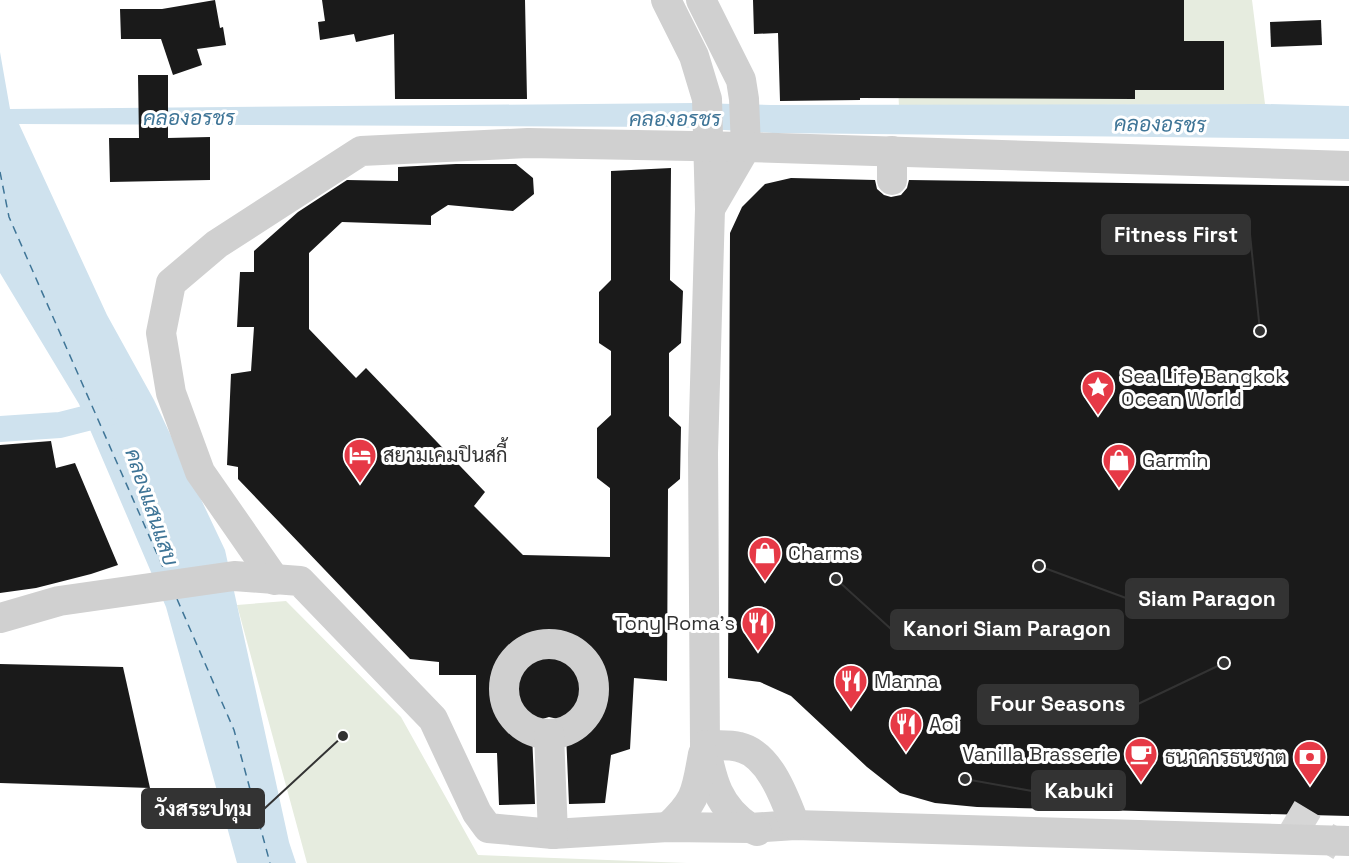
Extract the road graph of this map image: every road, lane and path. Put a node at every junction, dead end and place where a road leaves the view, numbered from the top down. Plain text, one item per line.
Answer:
1 (666, 0) edge
2 (701, 0) edge
3 (709, 139) junction
4 (746, 139) junction
5 (1336, 165) edge
6 (1298, 185) dead end
7 (710, 209) junction
8 (275, 580) junction
9 (0, 618) edge
10 (549, 734) dead end
11 (705, 745) junction
12 (795, 825) junction
13 (668, 827) junction
14 (750, 828) junction
15 (553, 834) junction
16 (1349, 841) edge
17 (1287, 855) edge

1 - 3 lane
2 - 4 lane
3 - 4 lane
3 - 7 lane
3 - 8 lane
4 - 5 lane
4 - 7 lane
5 - 6 lane
7 - 11 lane
8 - 9 lane
8 - 15 lane
10 - 15 lane
11 - 12 lane
11 - 13 lane
11 - 14 lane
12 - 14 lane
12 - 17 lane
13 - 14 lane
13 - 15 lane
14 - 17 lane
16 - 17 lane

